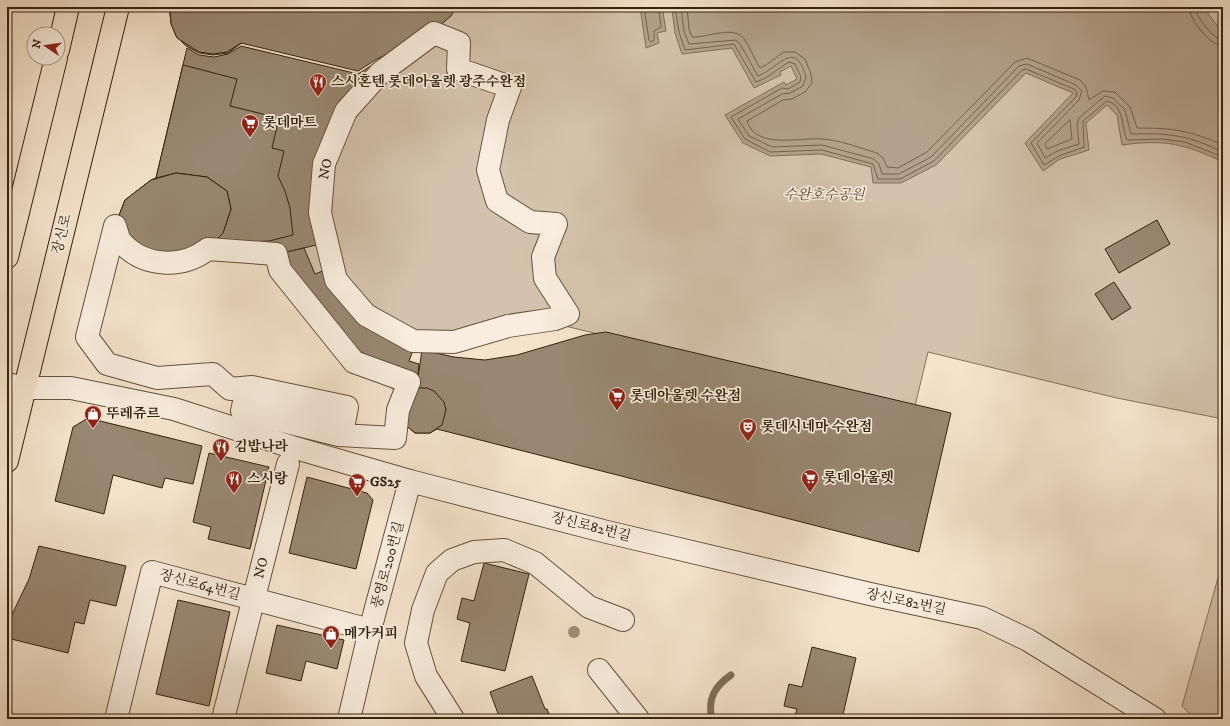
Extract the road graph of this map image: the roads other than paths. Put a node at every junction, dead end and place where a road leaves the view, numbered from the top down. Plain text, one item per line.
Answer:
1 (68, 7) edge
2 (118, 7) edge
3 (64, 26) edge
4 (54, 66) edge
5 (556, 224) joint
6 (7, 257) edge
7 (87, 337) joint
8 (16, 386) edge
9 (7, 461) edge
10 (288, 464) dead end
11 (410, 481) junction
12 (254, 600) junction
13 (623, 620) dead end
14 (370, 630) junction
15 (599, 670) dead end
16 (116, 719) edge
17 (224, 719) edge
18 (349, 719) edge
19 (453, 719) edge
20 (638, 719) edge
21 (1155, 719) edge

1 - 3 main road
2 - 8 main road, 장신로
4 - 6 main road
5 - 5 street, NO
7 - 7 street
8 - 9 main road, 장신로
8 - 11 street, 장신로82번길
10 - 12 street, NO
11 - 14 street, 풍영로200번길
11 - 21 street, 장신로82번길
12 - 14 street, 장신로64번길
12 - 16 street, 장신로64번길
12 - 17 street, NO
13 - 19 street
14 - 18 street, 풍영로200번길
15 - 20 street

